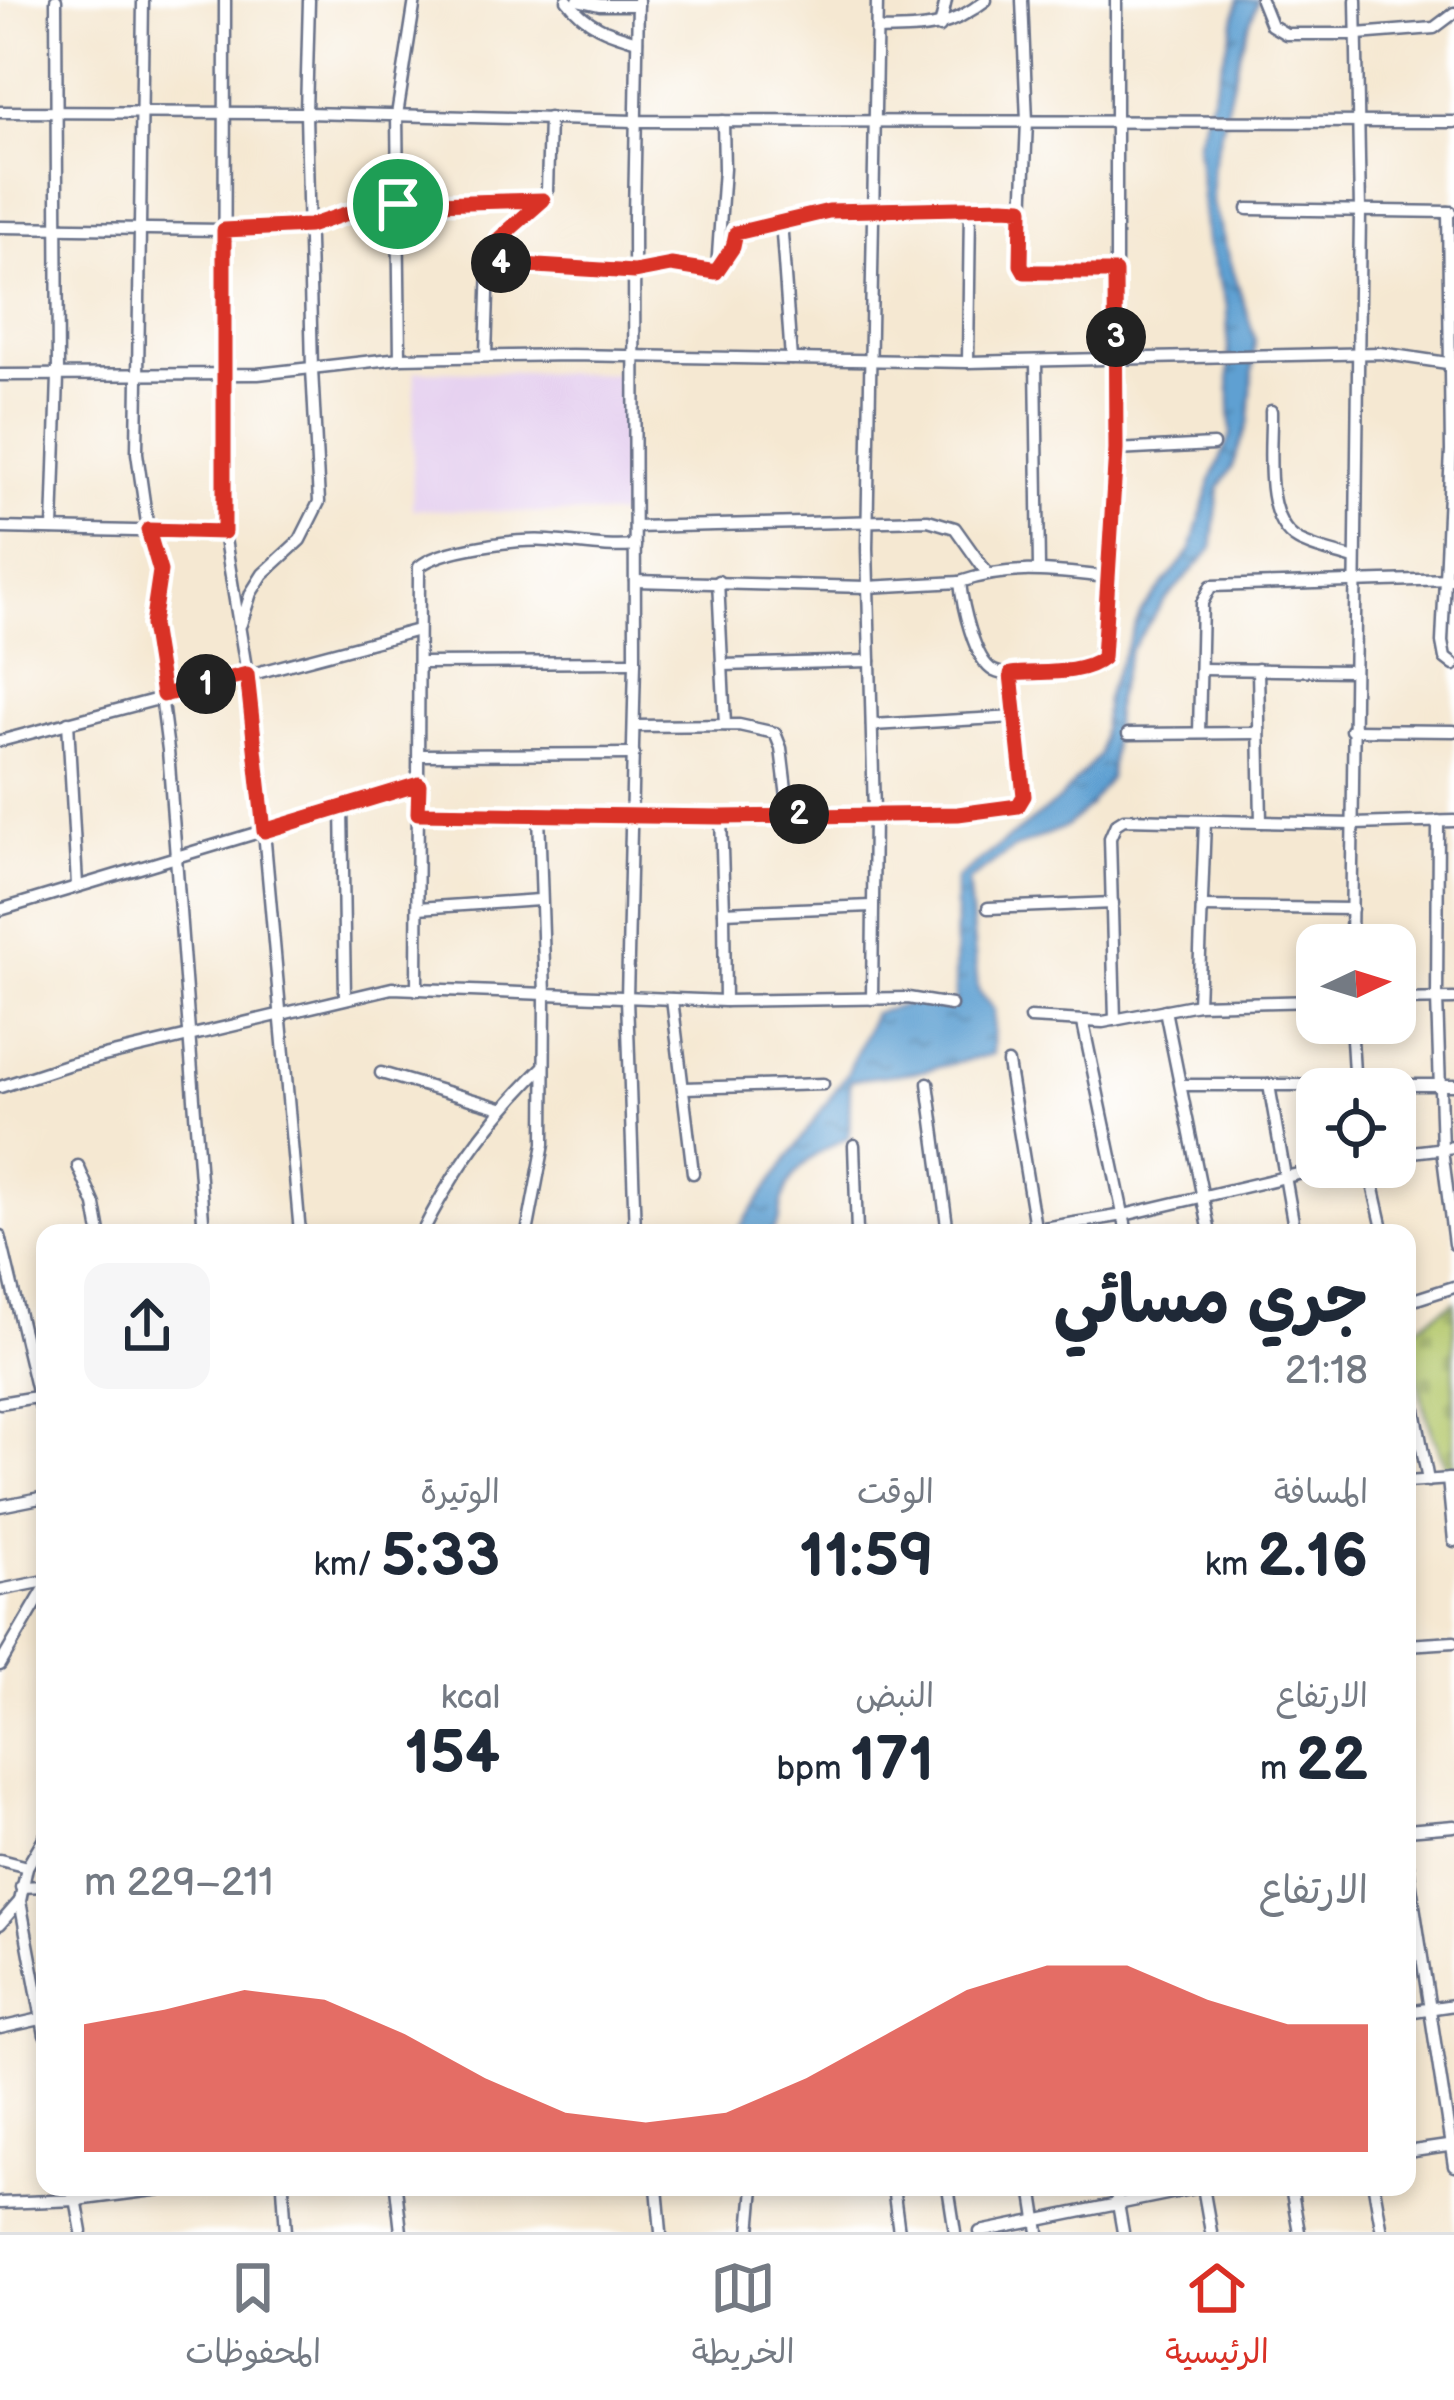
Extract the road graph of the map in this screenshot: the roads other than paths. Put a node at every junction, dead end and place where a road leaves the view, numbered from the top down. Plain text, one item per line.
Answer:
1 (56, 0) edge
2 (143, 0) edge
3 (225, 0) edge
4 (309, 0) edge
5 (416, 0) edge
6 (566, 0) edge
7 (578, 0) edge
8 (877, 0) edge
9 (946, 0) edge
10 (986, 0) edge
11 (1022, 0) edge
12 (1116, 0) edge
13 (1261, 0) edge
14 (1356, 0) edge
15 (638, 3) edge
16 (1454, 13) edge
17 (940, 28) junction
18 (877, 30) junction
19 (1357, 34) junction
20 (638, 41) junction
21 (0, 112) edge
22 (140, 112) junction
23 (58, 113) junction
24 (307, 113) junction
25 (397, 115) junction
26 (225, 116) junction
27 (549, 118) junction
28 (635, 121) junction
29 (723, 121) junction
30 (1027, 121) junction
31 (877, 122) junction
32 (1114, 122) junction
33 (1454, 122) edge
34 (1359, 124) junction
35 (543, 200) junction
36 (398, 204) junction
37 (874, 207) junction
38 (970, 207) junction
39 (1022, 208) junction
40 (1248, 209) dead end
41 (1360, 211) junction
42 (1451, 212) edge
43 (781, 220) junction
44 (0, 226) edge
45 (58, 226) junction
46 (309, 226) junction
47 (139, 228) junction
48 (224, 230) junction
49 (489, 263) junction
50 (634, 272) junction
51 (716, 272) junction
52 (1115, 272) junction
53 (1358, 353) junction
54 (486, 356) junction
55 (634, 357) junction
56 (400, 358) junction
57 (791, 358) junction
58 (871, 358) junction
59 (968, 362) junction
60 (1036, 362) junction
61 (1116, 362) junction
62 (1451, 364) edge
63 (312, 369) junction
64 (0, 375) edge
65 (136, 375) junction
66 (223, 375) junction
67 (58, 376) junction
68 (1271, 411) dead end
69 (1214, 445) dead end
70 (1116, 450) junction
71 (1452, 451) edge
72 (868, 521) junction
73 (635, 526) junction
74 (0, 527) edge
75 (53, 529) junction
76 (148, 530) junction
77 (224, 532) junction
78 (635, 546) junction
79 (1354, 559) junction
80 (1039, 568) junction
81 (987, 573) junction
82 (1108, 578) junction
83 (1451, 579) edge
84 (634, 581) junction
85 (718, 581) junction
86 (960, 582) junction
87 (1354, 584) junction
88 (867, 587) junction
89 (239, 628) junction
90 (418, 630) junction
91 (870, 661) junction
92 (635, 662) junction
93 (421, 663) junction
94 (1454, 664) edge
95 (723, 665) junction
96 (1202, 669) junction
97 (1258, 669) junction
98 (1351, 671) junction
99 (247, 674) junction
100 (1011, 674) junction
101 (163, 695) junction
102 (1016, 717) junction
103 (68, 722) junction
104 (725, 725) junction
105 (872, 725) junction
106 (634, 726) junction
107 (1351, 730) junction
108 (1454, 731) edge
109 (1199, 733) junction
110 (1259, 733) junction
111 (1128, 734) dead end
112 (0, 741) edge
113 (634, 754) junction
114 (421, 755) junction
115 (419, 784) junction
116 (342, 806) junction
117 (418, 813) junction
118 (874, 813) junction
119 (539, 814) junction
120 (633, 814) junction
121 (789, 814) junction
122 (721, 817) junction
123 (1205, 821) junction
124 (1438, 821) junction
125 (1454, 821) edge
126 (1261, 822) junction
127 (1354, 824) junction
128 (264, 831) junction
129 (177, 856) junction
130 (76, 885) junction
131 (539, 900) junction
132 (1113, 903) junction
133 (872, 906) junction
134 (1202, 907) junction
135 (418, 908) junction
136 (988, 908) dead end
137 (1352, 909) junction
138 (0, 910) edge
139 (724, 912) junction
140 (1447, 915) edge
141 (1352, 924) edge
142 (417, 990) junction
143 (545, 995) junction
144 (345, 998) junction
145 (627, 998) junction
146 (1454, 998) edge
147 (672, 999) junction
148 (872, 999) junction
149 (1437, 999) junction
150 (725, 1000) junction
151 (1416, 1000) edge
152 (1296, 1002) edge
153 (1198, 1004) junction
154 (951, 1005) dead end
155 (1165, 1010) junction
156 (281, 1013) junction
157 (1030, 1018) dead end
158 (1115, 1021) junction
159 (1083, 1023) junction
160 (192, 1036) junction
161 (1008, 1063) dead end
162 (543, 1067) junction
163 (381, 1073) dead end
164 (928, 1082) dead end
165 (823, 1084) dead end
166 (1182, 1085) junction
167 (1269, 1085) junction
168 (1447, 1085) edge
169 (1296, 1086) edge
170 (1416, 1086) edge
171 (0, 1087) edge
172 (684, 1088) junction
173 (501, 1108) junction
174 (854, 1145) dead end
175 (1448, 1148) edge
176 (1416, 1152) edge
177 (78, 1166) dead end
178 (693, 1173) dead end
179 (1296, 1175) edge
180 (1284, 1178) junction
181 (1374, 1188) edge
182 (1202, 1197) junction
183 (1124, 1215) junction
184 (98, 1224) edge
185 (204, 1224) edge
186 (299, 1224) edge
187 (427, 1224) edge
188 (529, 1224) edge
189 (635, 1224) edge
190 (857, 1224) edge
191 (947, 1224) edge
192 (1035, 1224) edge
193 (1077, 1224) edge
194 (1125, 1224) edge
195 (1208, 1224) edge
196 (1293, 1224) edge
197 (1382, 1224) edge
198 (0, 1236) edge
199 (1454, 1244) edge
200 (1454, 1287) edge
201 (1416, 1298) edge
202 (36, 1373) edge
203 (36, 1397) edge
204 (0, 1403) edge
205 (1416, 1415) edge
206 (1451, 1479) edge
207 (1428, 1481) junction
208 (1416, 1482) edge
209 (36, 1499) edge
210 (0, 1506) edge
211 (1454, 1541) edge
212 (36, 1585) edge
213 (0, 1590) edge
214 (36, 1600) edge
215 (1454, 1642) edge
216 (1416, 1644) edge
217 (0, 1664) edge
218 (1454, 1826) edge
219 (1416, 1829) edge
220 (36, 1852) edge
221 (0, 1860) edge
222 (27, 1867) junction
223 (36, 1889) edge
224 (21, 1894) junction
225 (0, 1924) edge
226 (1416, 1924) edge
227 (36, 1976) edge
228 (1454, 2005) edge
229 (1428, 2009) junction
230 (1416, 2011) edge
231 (36, 2021) edge
232 (0, 2028) edge
233 (1452, 2145) edge
234 (1416, 2151) edge
235 (1454, 2166) edge
236 (53, 2196) edge
237 (76, 2196) edge
238 (284, 2196) edge
239 (397, 2196) edge
240 (658, 2196) edge
241 (753, 2196) edge
242 (894, 2196) edge
243 (949, 2196) edge
244 (1033, 2196) edge
245 (1117, 2196) edge
246 (1158, 2196) edge
247 (1204, 2196) edge
248 (1293, 2196) edge
249 (1376, 2196) edge
250 (0, 2203) edge
251 (1118, 2204) junction
252 (1038, 2226) edge
253 (82, 2232) edge
254 (286, 2232) edge
255 (401, 2232) edge
256 (662, 2232) edge
257 (750, 2232) edge
258 (899, 2232) edge
259 (955, 2232) edge
260 (980, 2232) edge
261 (1123, 2232) edge
262 (1211, 2232) edge
263 (1299, 2232) edge
264 (1382, 2232) edge

1 - 23 street
2 - 22 street
3 - 26 street
4 - 24 street
5 - 25 street
6 - 20 street
7 - 15 street
8 - 18 street
9 - 17 street
10 - 17 street
11 - 30 street
12 - 32 street
13 - 19 street
14 - 19 street
15 - 20 street
16 - 19 street
17 - 18 street
18 - 31 street
19 - 34 street
20 - 28 street
21 - 23 street
22 - 23 street
22 - 26 street
22 - 47 street
23 - 45 street
24 - 25 street
24 - 26 street
24 - 46 street
25 - 27 street
25 - 36 street
26 - 48 street
27 - 28 street
27 - 35 street
28 - 29 street
28 - 50 street
29 - 31 street
29 - 51 street
30 - 31 street
30 - 32 street
30 - 39 street
31 - 37 street
32 - 34 street
32 - 52 street
33 - 34 street
34 - 41 street
35 - 36 street
35 - 49 street
36 - 46 street
36 - 56 street
37 - 38 street
37 - 43 street
37 - 58 street
38 - 39 street
38 - 59 street
39 - 52 street
40 - 41 street
41 - 42 street
41 - 53 street
42 - 62 street
43 - 51 street
43 - 57 street
44 - 45 street
45 - 47 street
45 - 67 street
46 - 48 street
46 - 63 street
47 - 48 street
47 - 65 street
48 - 66 street
49 - 50 street
49 - 54 street
50 - 51 street
50 - 55 street
52 - 61 street
53 - 61 street
53 - 62 street
53 - 79 street
54 - 55 street
54 - 56 street
55 - 57 street
55 - 73 street
56 - 63 street
57 - 58 street
58 - 59 street
58 - 72 street
59 - 60 street
60 - 61 street
60 - 80 street
61 - 70 street
62 - 71 street
63 - 66 street
63 - 89 street
64 - 67 street
65 - 66 street
65 - 67 street
65 - 76 street
66 - 77 street
67 - 75 street
68 - 79 street
69 - 70 street
70 - 82 street
71 - 83 street
72 - 73 street
72 - 81 street
72 - 88 street
73 - 78 street
74 - 75 street
75 - 76 street
76 - 77 street
76 - 101 street
77 - 89 street
78 - 84 street
78 - 90 street
79 - 87 street
80 - 81 street
80 - 82 street
81 - 86 street
82 - 100 street
83 - 87 street
83 - 94 street
84 - 85 street
84 - 92 street
85 - 88 street
85 - 95 street
86 - 88 street
86 - 100 street
87 - 96 street
87 - 98 street
88 - 91 street
89 - 99 street
90 - 93 street
90 - 99 street
91 - 95 street
91 - 105 street
92 - 93 street
92 - 106 street
93 - 114 street
95 - 104 street
96 - 97 street
96 - 109 street
97 - 98 street
97 - 110 street
98 - 107 street
99 - 101 street
99 - 128 street
100 - 102 street
101 - 103 street
101 - 129 street
102 - 105 street
102 - 118 street
103 - 112 street
103 - 130 street
104 - 106 street
104 - 121 street
105 - 118 street
106 - 113 street
107 - 108 street
107 - 127 street
109 - 110 street
109 - 111 street
110 - 126 street
113 - 114 street
113 - 120 street
114 - 115 street
115 - 116 street
115 - 117 street
116 - 128 street
116 - 144 street
117 - 119 street
117 - 135 street
118 - 121 street
118 - 133 street
119 - 120 street
119 - 131 street
120 - 122 street
120 - 145 street
121 - 122 street
122 - 139 street
123 - 126 street
123 - 132 street
123 - 134 street
124 - 125 street
124 - 127 street
124 - 140 street
126 - 127 street
127 - 137 street
128 - 129 street
128 - 156 street
129 - 130 street
129 - 160 street
130 - 138 street
131 - 135 street
131 - 143 street
132 - 136 street
132 - 158 street
133 - 139 street
133 - 148 street
134 - 137 street
134 - 153 street
135 - 142 street
137 - 141 street
139 - 150 street
140 - 149 street
142 - 143 street
142 - 144 street
143 - 145 street
143 - 162 street
144 - 156 street
145 - 147 street
145 - 189 street
146 - 149 street
147 - 150 street
147 - 172 street
148 - 150 street
148 - 154 street
149 - 151 street
149 - 168 street
152 - 153 street
153 - 155 street
155 - 158 street
155 - 166 street
156 - 160 street
156 - 186 street
157 - 159 street
158 - 159 street
159 - 183 street
160 - 171 street
160 - 185 street
161 - 192 street
162 - 173 street
162 - 188 street
163 - 173 street
164 - 191 street
165 - 172 street
166 - 167 street
166 - 182 street
167 - 169 street
167 - 180 street
168 - 170 street
168 - 175 street
172 - 178 street
173 - 187 street
174 - 190 street
175 - 176 street
175 - 199 street
177 - 184 street
179 - 180 street
180 - 182 street
180 - 196 street
181 - 197 street
182 - 183 street
182 - 195 street
183 - 193 street
183 - 194 street
198 - 202 street
200 - 201 street
203 - 204 street
205 - 207 street
206 - 207 street
206 - 211 street
207 - 208 street
209 - 210 street
212 - 213 street
214 - 217 street
215 - 216 street
218 - 219 street
220 - 222 street
221 - 222 street
222 - 224 street
223 - 224 street
224 - 225 street
224 - 227 street
226 - 229 street
228 - 229 street
229 - 230 street
229 - 233 street
231 - 232 street
233 - 234 street
233 - 235 street
236 - 250 street
237 - 253 street
238 - 254 street
239 - 255 street
240 - 256 street
241 - 257 street
242 - 258 street
243 - 259 street
244 - 252 street
245 - 251 street
246 - 251 street
247 - 262 street
248 - 263 street
249 - 264 street
251 - 252 street
251 - 261 street
252 - 260 street

